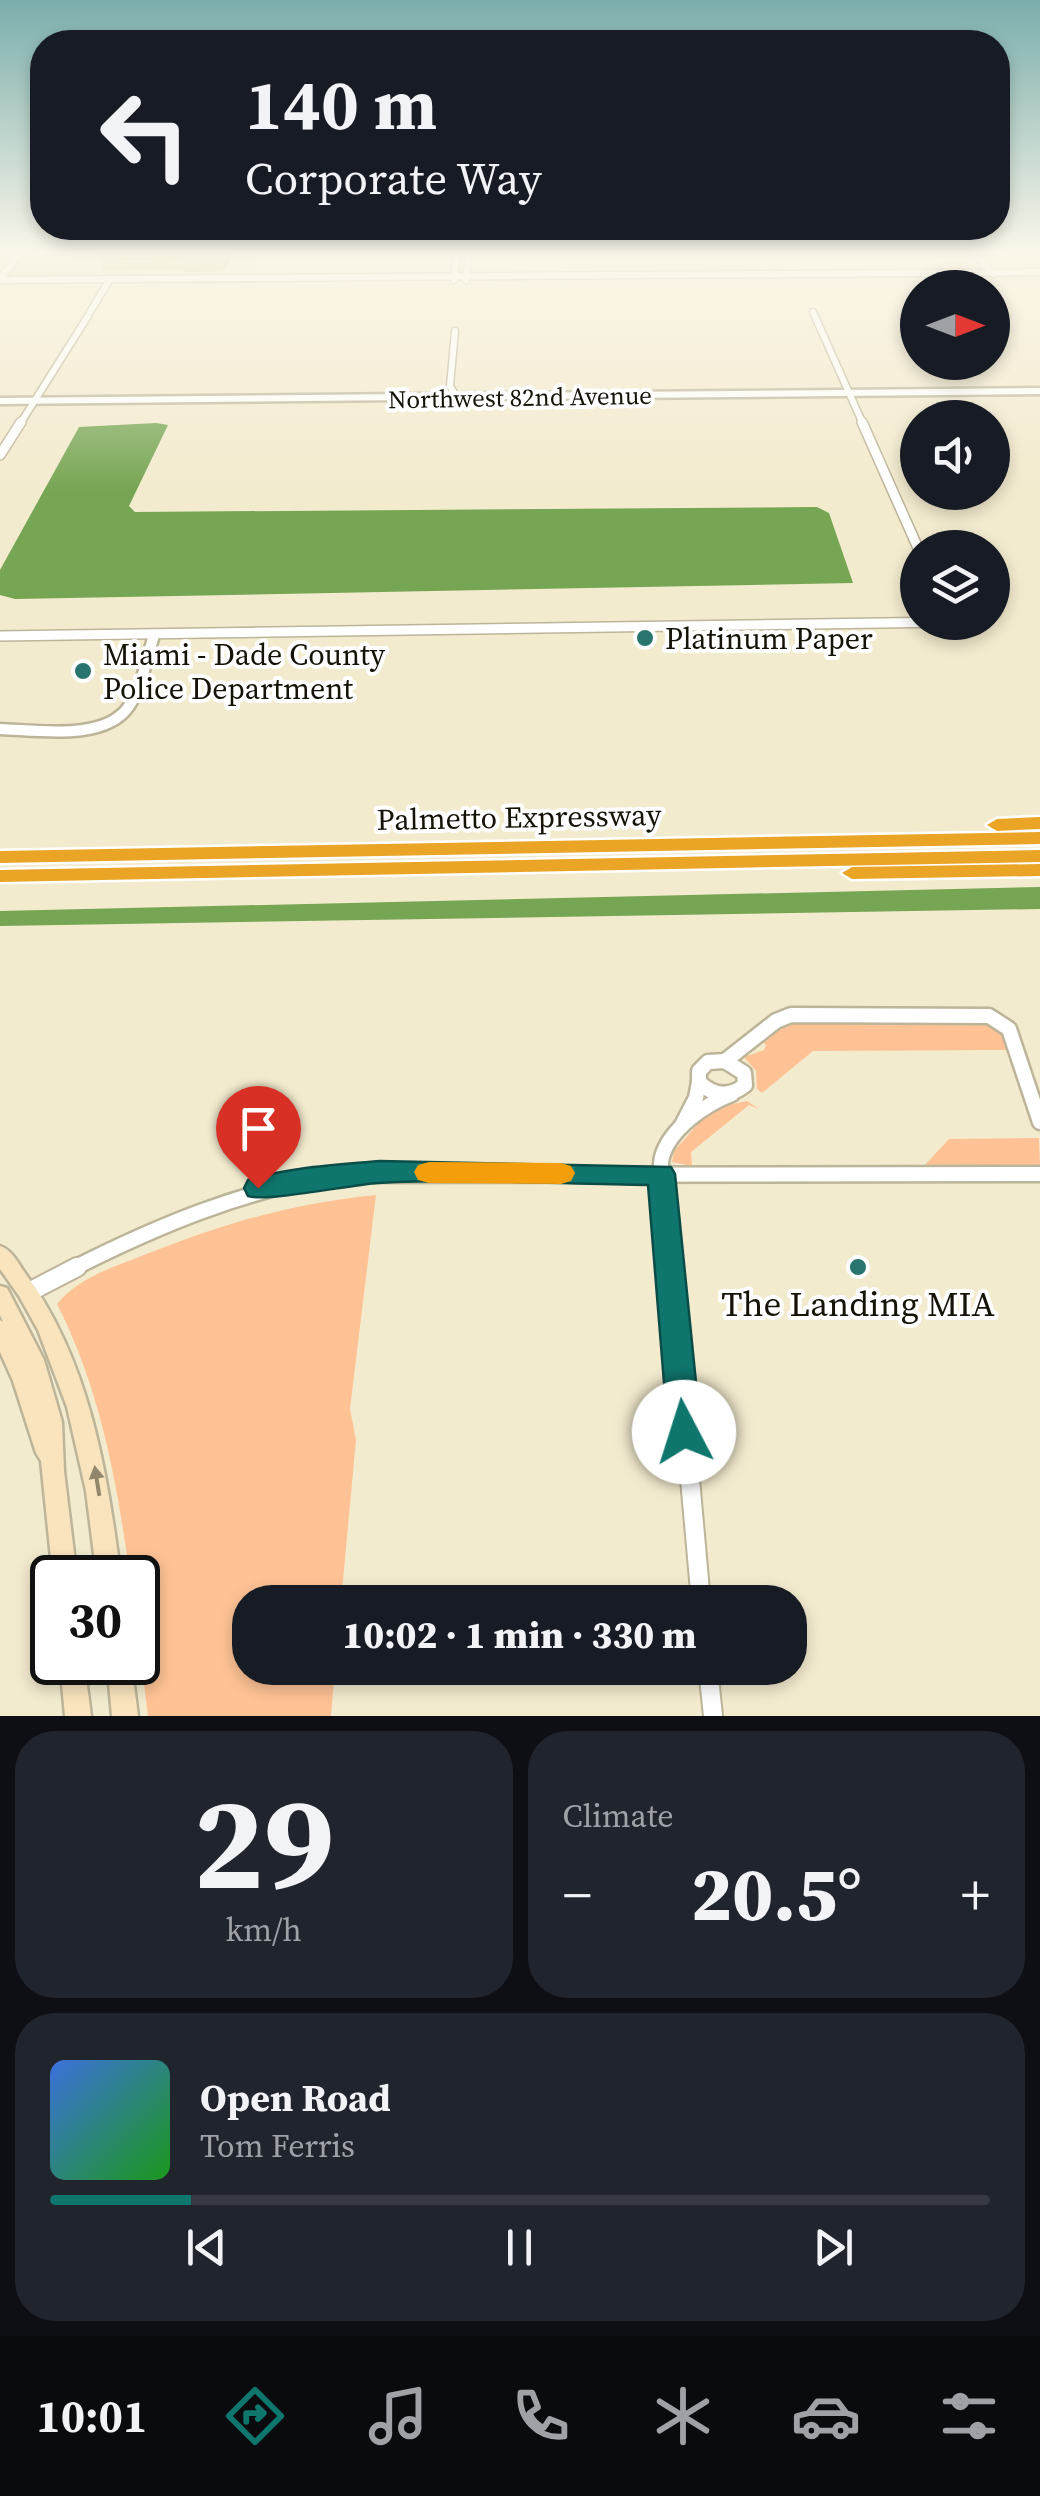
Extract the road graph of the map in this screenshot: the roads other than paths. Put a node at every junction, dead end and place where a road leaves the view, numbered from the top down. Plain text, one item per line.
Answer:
1 (78, 332) edge
2 (456, 332) edge
3 (822, 332) edge
4 (1040, 387) edge
5 (848, 390) junction
6 (455, 394) junction
7 (0, 398) edge
8 (36, 398) junction
9 (0, 455) edge
10 (910, 530) edge
11 (900, 624) edge
12 (155, 634) junction
13 (0, 636) edge
14 (0, 730) edge
15 (1040, 823) edge
16 (1040, 838) edge
17 (886, 840) junction
18 (1040, 852) edge
19 (0, 857) edge
20 (1040, 870) edge
21 (2, 883) edge
22 (725, 1061) junction
23 (699, 1082) junction
24 (732, 1094) junction
25 (1040, 1122) edge
26 (676, 1135) junction
27 (661, 1174) junction
28 (1040, 1174) edge
29 (0, 1254) edge
30 (29, 1292) junction
31 (3, 1299) edge
32 (0, 1329) edge
33 (52, 1471) junction
34 (62, 1555) edge
35 (106, 1555) edge
36 (699, 1585) edge
37 (75, 1685) edge
38 (122, 1685) edge
39 (709, 1685) edge
40 (78, 1716) edge
41 (125, 1716) edge
42 (712, 1716) edge

1 - 8 street
2 - 6 street
3 - 5 street
4 - 5 street, Northwest 82nd Avenue
5 - 6 street, Northwest 82nd Avenue
5 - 10 street
6 - 8 street, Northwest 82nd Avenue
7 - 8 street, Northwest 82nd Avenue
8 - 9 street
11 - 12 street
12 - 13 street
12 - 14 street
15 - 17 highway
16 - 17 highway, Palmetto Expressway
17 - 19 highway, Palmetto Expressway
18 - 21 highway
20 - 21 highway, Palmetto Expressway
22 - 23 street
22 - 24 street
22 - 25 street
23 - 24 street
23 - 26 street
24 - 26 street
26 - 27 street
27 - 28 street
27 - 30 street
27 - 36 street
29 - 30 main road
30 - 31 main road
35 -> 30 main road
31 - 33 main road
32 - 33 main road
33 - 34 main road
37 - 40 main road
38 - 41 main road
39 - 42 street

